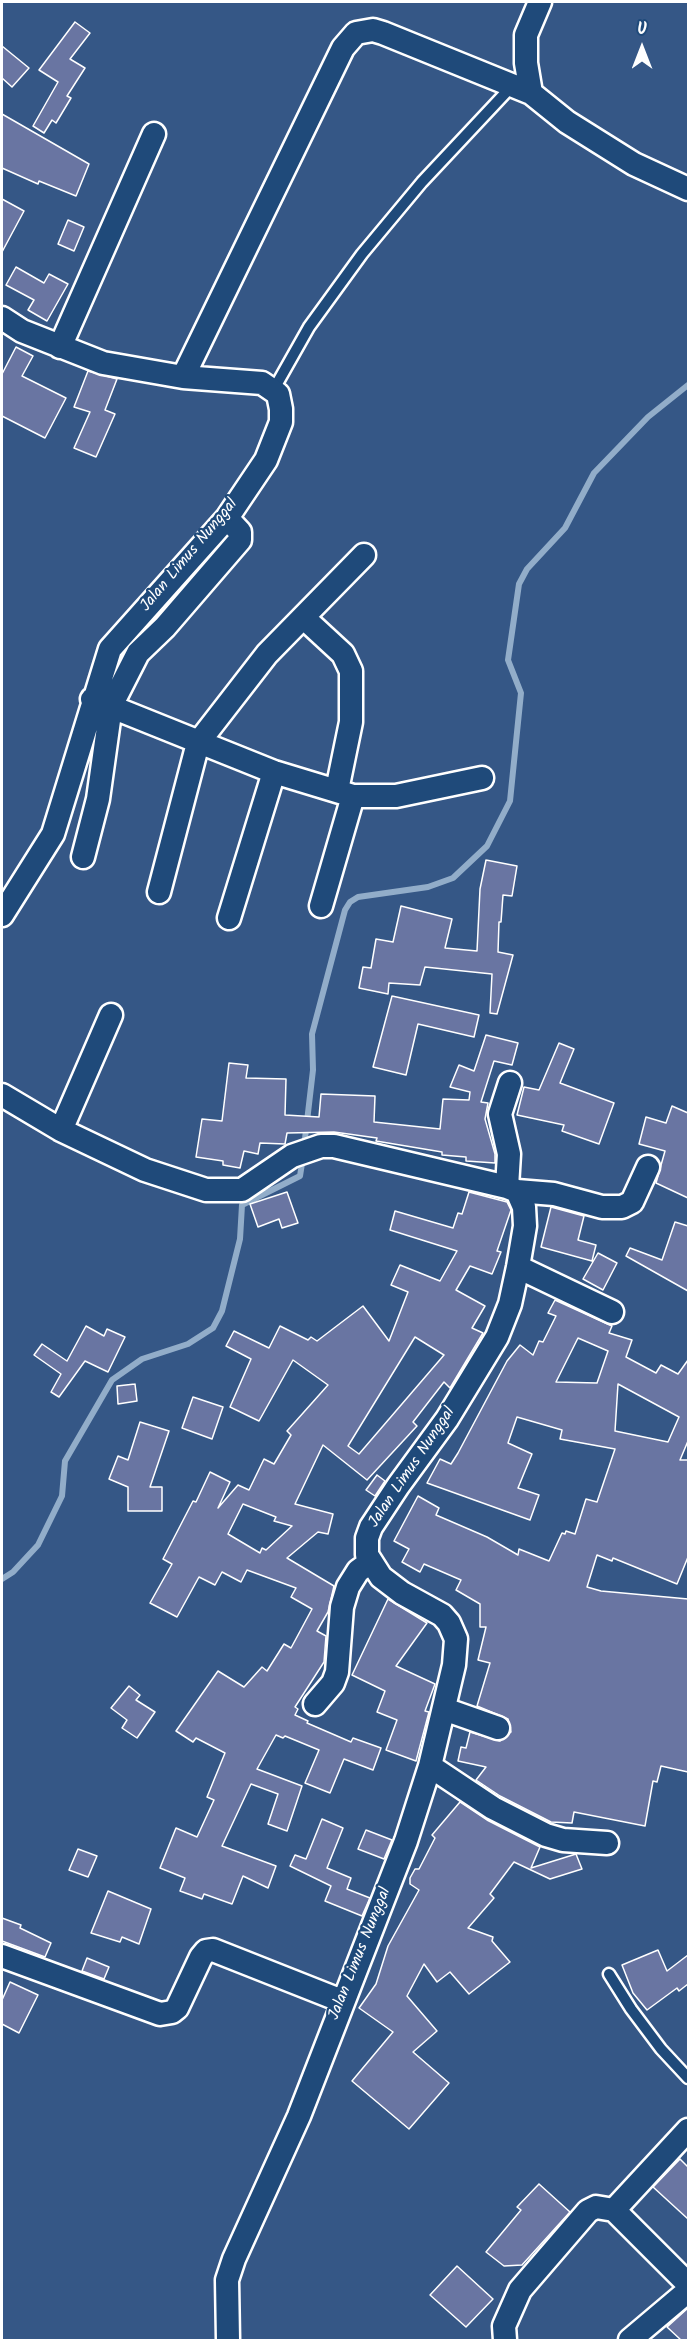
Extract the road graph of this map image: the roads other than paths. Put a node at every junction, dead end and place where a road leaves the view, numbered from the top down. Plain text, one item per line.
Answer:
1 (540, 2) edge
2 (522, 89) junction
3 (154, 134) dead end
4 (688, 189) edge
5 (2, 318) edge
6 (60, 347) junction
7 (183, 377) junction
8 (274, 389) junction
9 (364, 555) dead end
10 (304, 618) junction
11 (102, 702) junction
12 (198, 743) junction
13 (274, 772) junction
14 (482, 777) dead end
15 (345, 793) junction
16 (83, 856) dead end
17 (159, 892) dead end
18 (321, 906) dead end
19 (2, 915) edge
20 (229, 918) dead end
21 (111, 1015) dead end
22 (510, 1083) dead end
23 (2, 1095) edge
24 (61, 1130) junction
25 (648, 1167) dead end
26 (512, 1189) junction
27 (518, 1267) junction
28 (612, 1312) dead end
29 (369, 1563) junction
30 (315, 1704) dead end
31 (444, 1709) junction
32 (498, 1728) dead end
33 (430, 1766) junction
34 (607, 1842) dead end
35 (2, 1956) edge
36 (609, 1974) dead end
37 (342, 2001) junction
38 (688, 2078) edge
39 (688, 2130) edge
40 (614, 2210) junction
41 (688, 2284) edge
42 (688, 2291) edge
43 (228, 2340) edge
44 (505, 2340) edge
45 (630, 2340) edge

1 - 2 street
2 - 4 street
2 - 7 street
2 - 8 lane
3 - 6 street
5 - 6 street
6 - 7 street
7 - 8 street
8 - 11 street, Jalan Limus Nunggal
9 - 10 street
10 - 12 street
10 - 15 street
11 - 12 street
11 - 16 street
11 - 19 street, Jalan Limus Nunggal
12 - 13 street
12 - 17 street
13 - 15 street
13 - 20 street
14 - 15 street
15 - 18 street
21 - 24 street
22 - 26 street, Jalan Limus Nunggal
23 - 24 street
24 - 26 street
25 - 26 street
26 - 27 street, Jalan Limus Nunggal
27 - 28 street
27 - 29 street, Jalan Limus Nunggal
29 - 30 street
29 - 31 street, Jalan Limus Nunggal
31 - 32 street
31 - 33 street, Jalan Limus Nunggal
33 - 34 street
33 - 37 street, Jalan Limus Nunggal
35 - 37 street
36 - 38 lane
37 - 43 street, Jalan Limus Nunggal
39 - 40 street
40 - 41 street
40 - 44 street
42 - 45 street

